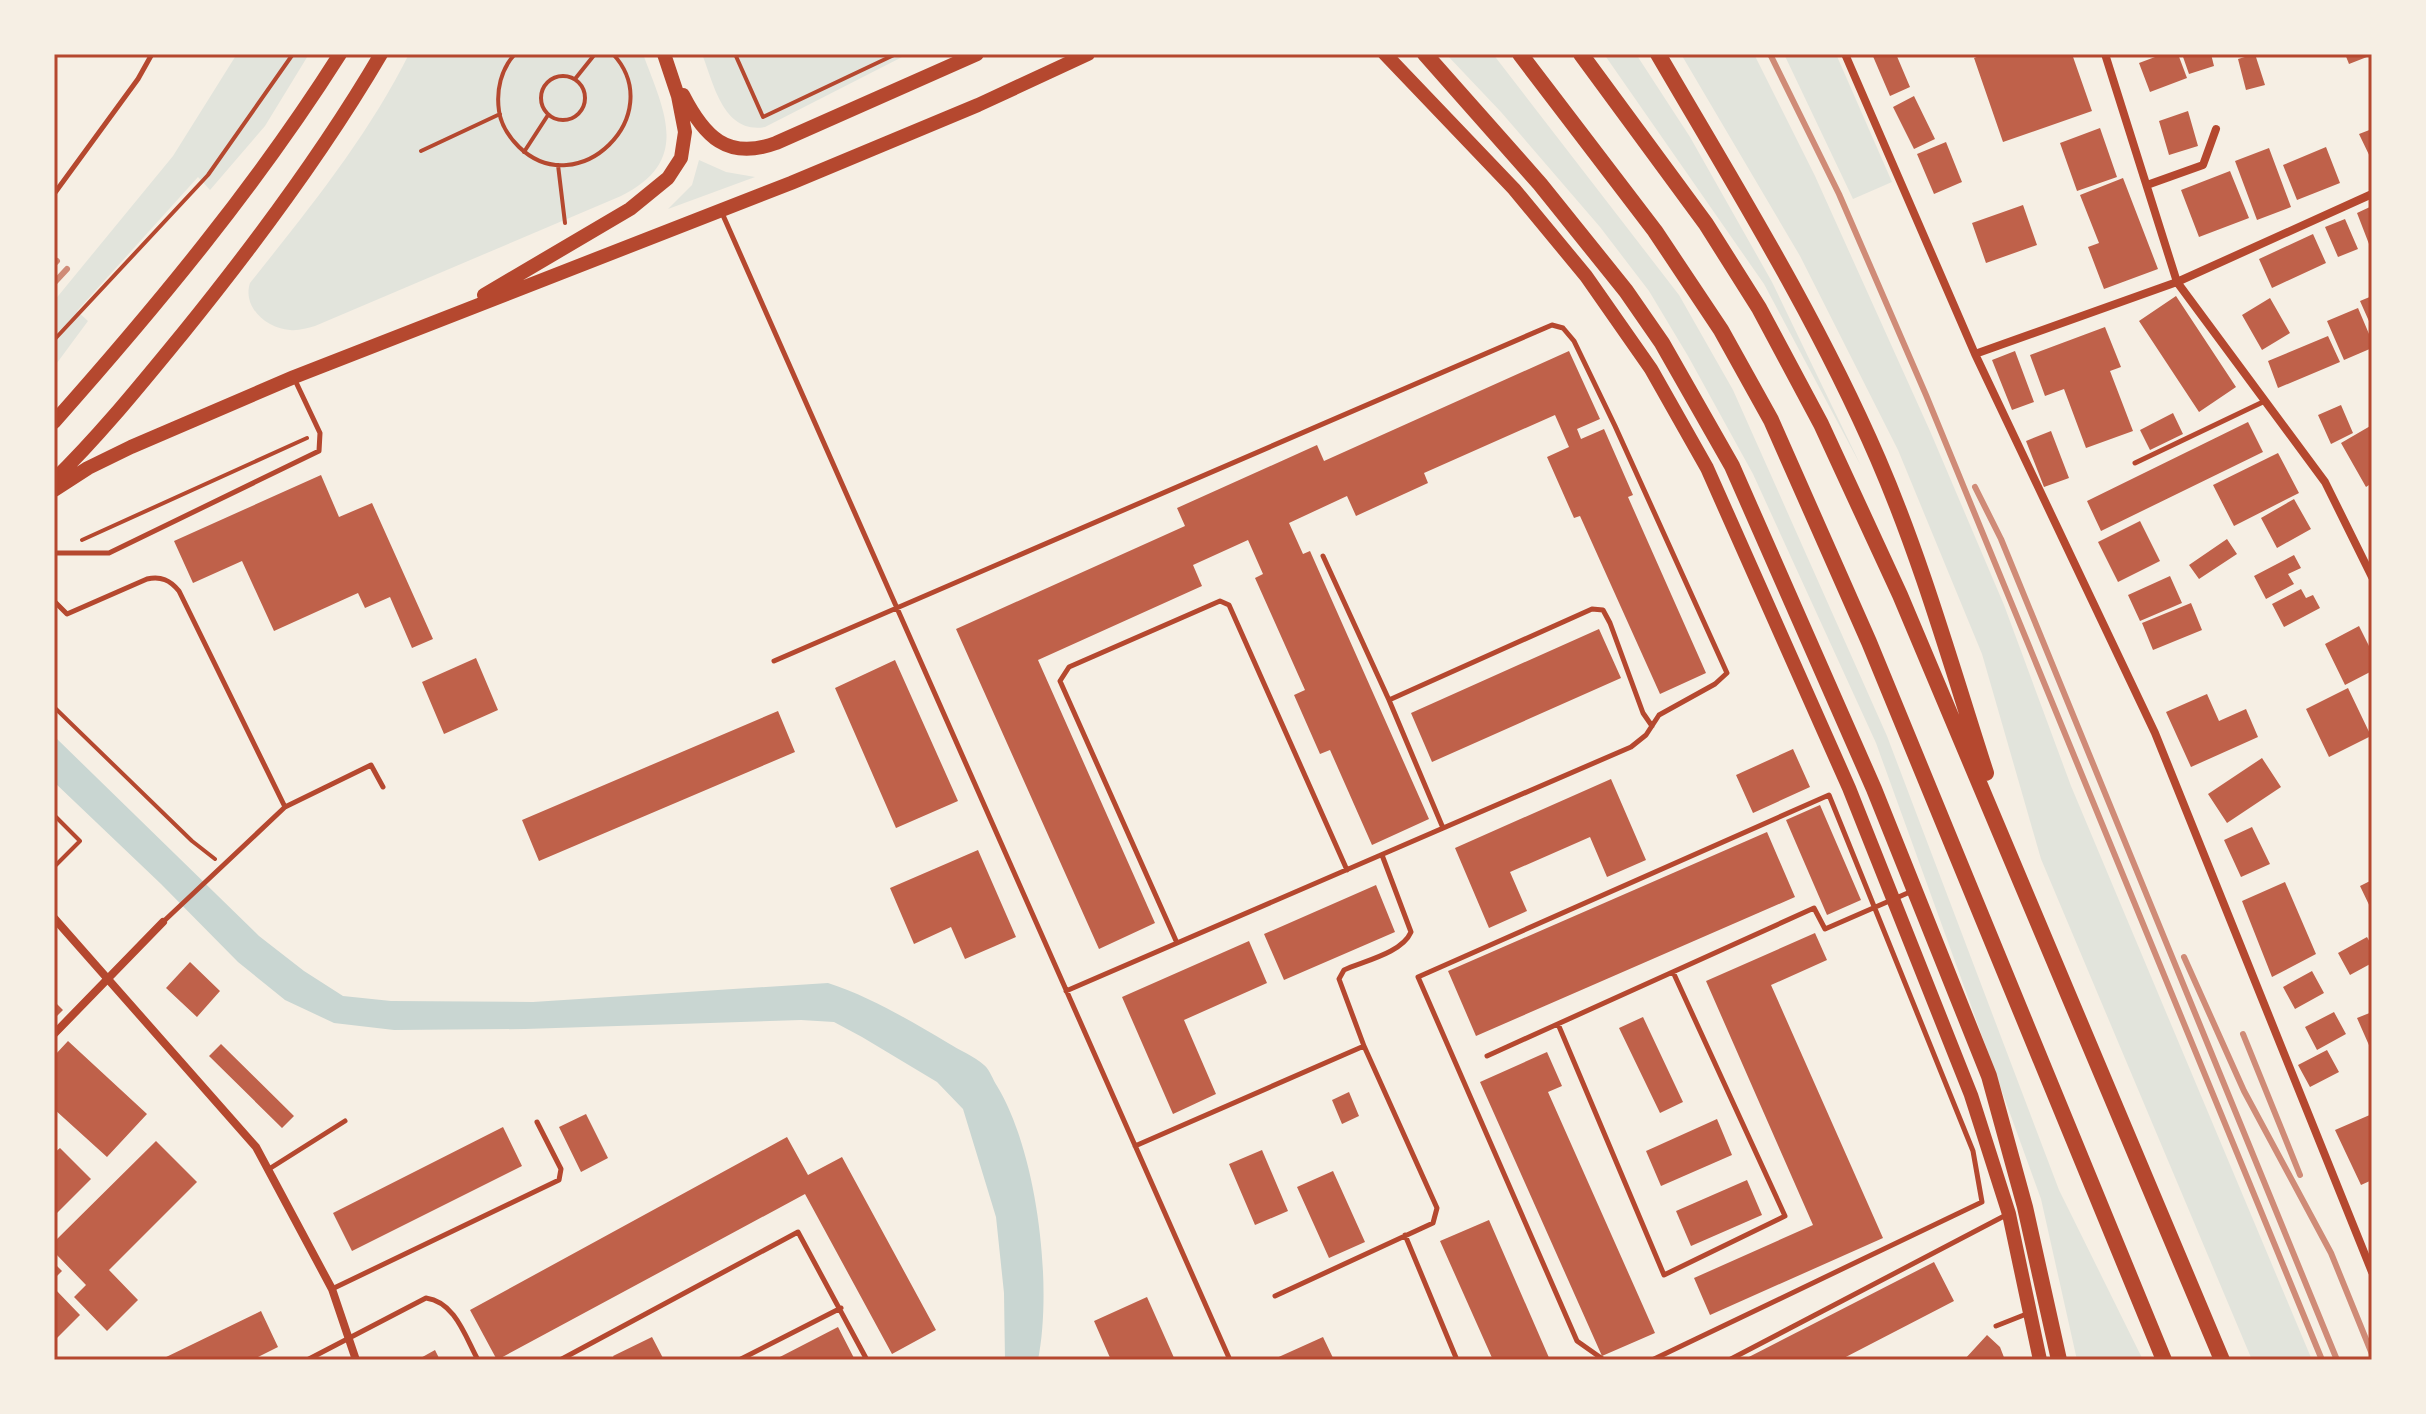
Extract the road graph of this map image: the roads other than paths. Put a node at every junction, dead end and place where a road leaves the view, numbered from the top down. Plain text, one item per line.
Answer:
1 (152, 54) edge
2 (340, 54) edge
3 (381, 54) edge
4 (977, 54) edge
5 (1088, 54) edge
6 (1385, 54) edge
7 (1425, 54) edge
8 (1520, 54) edge
9 (1581, 54) edge
10 (1658, 54) edge
11 (1845, 54) edge
12 (2105, 54) edge
13 (664, 56) edge
14 (2216, 129) dead end
15 (2147, 185) junction
16 (54, 194) edge
17 (2372, 194) edge
18 (720, 210) junction
19 (2177, 282) junction
20 (446, 318) junction
21 (1975, 354) junction
22 (294, 377) junction
23 (2265, 401) junction
24 (54, 422) edge
25 (2135, 463) dead end
26 (54, 480) edge
27 (54, 490) edge
28 (54, 553) edge
29 (1323, 556) dead end
30 (2372, 577) edge
31 (54, 601) edge
32 (774, 661) dead end
33 (1389, 700) junction
34 (1652, 726) junction
35 (383, 787) dead end
36 (285, 807) junction
37 (1443, 828) junction
38 (1382, 855) junction
39 (2016, 866) junction
40 (1347, 870) junction
41 (1915, 890) junction
42 (1894, 899) junction
43 (54, 918) edge
44 (163, 922) joint
45 (1177, 943) junction
46 (1673, 972) junction
47 (108, 978) junction
48 (1066, 991) junction
49 (1558, 1024) junction
50 (54, 1034) edge
51 (1364, 1046) junction
52 (1487, 1056) dead end
53 (345, 1121) dead end
54 (537, 1122) dead end
55 (1135, 1146) junction
56 (269, 1169) junction
57 (2009, 1214) junction
58 (1405, 1235) junction
59 (2372, 1239) edge
60 (2362, 1245) junction
61 (2372, 1272) edge
62 (332, 1289) junction
63 (1275, 1296) dead end
64 (841, 1308) junction
65 (2030, 1312) junction
66 (1996, 1326) dead end
67 (348, 1338) junction
68 (307, 1360) edge
69 (356, 1360) edge
70 (478, 1360) edge
71 (560, 1360) edge
72 (739, 1360) edge
73 (867, 1360) edge
74 (1230, 1360) edge
75 (1457, 1360) edge
76 (1604, 1360) edge
77 (1652, 1360) edge
78 (1729, 1360) edge
79 (2040, 1360) edge
80 (2059, 1360) edge
81 (2164, 1360) edge
82 (2222, 1360) edge

1 - 16 lane
2 - 24 main road
3 - 26 main road
4 - 13 main road
5 - 18 main road
6 - 42 main road
7 - 41 highway
8 - 81 highway
9 - 39 highway
10 - 39 highway
11 - 21 street
12 - 15 street
13 - 20 main road
14 - 15 street
15 - 19 street
17 - 19 street
18 - 20 main road
18 - 48 lane
19 - 21 street
19 - 23 street
20 - 22 main road
21 - 60 street
22 - 27 main road
22 - 28 lane
23 - 25 lane
23 - 30 street
29 - 33 lane
31 - 36 lane
32 - 34 lane
33 - 34 lane
33 - 37 lane
34 - 37 lane
35 - 36 lane
36 - 44 lane
37 - 38 lane
38 - 40 lane
38 - 51 lane
39 - 82 highway
40 - 45 lane
40 - 45 lane
41 - 42 lane
41 - 80 highway
42 - 46 lane
42 - 57 main road
43 - 47 street
44 - 47 street
45 - 48 lane
46 - 49 lane
46 - 49 lane
47 - 50 street
47 - 56 street
48 - 55 lane
49 - 52 lane
51 - 55 lane
51 - 58 lane
53 - 56 lane
54 - 62 lane
55 - 74 lane
56 - 62 street
57 - 65 main road
57 - 78 lane
58 - 63 lane
58 - 75 lane
59 - 60 street
60 - 61 street
62 - 67 street
64 - 71 lane
64 - 72 lane
64 - 73 lane
65 - 66 lane
65 - 79 main road
67 - 68 lane
67 - 69 street
67 - 70 lane
76 - 77 lane

